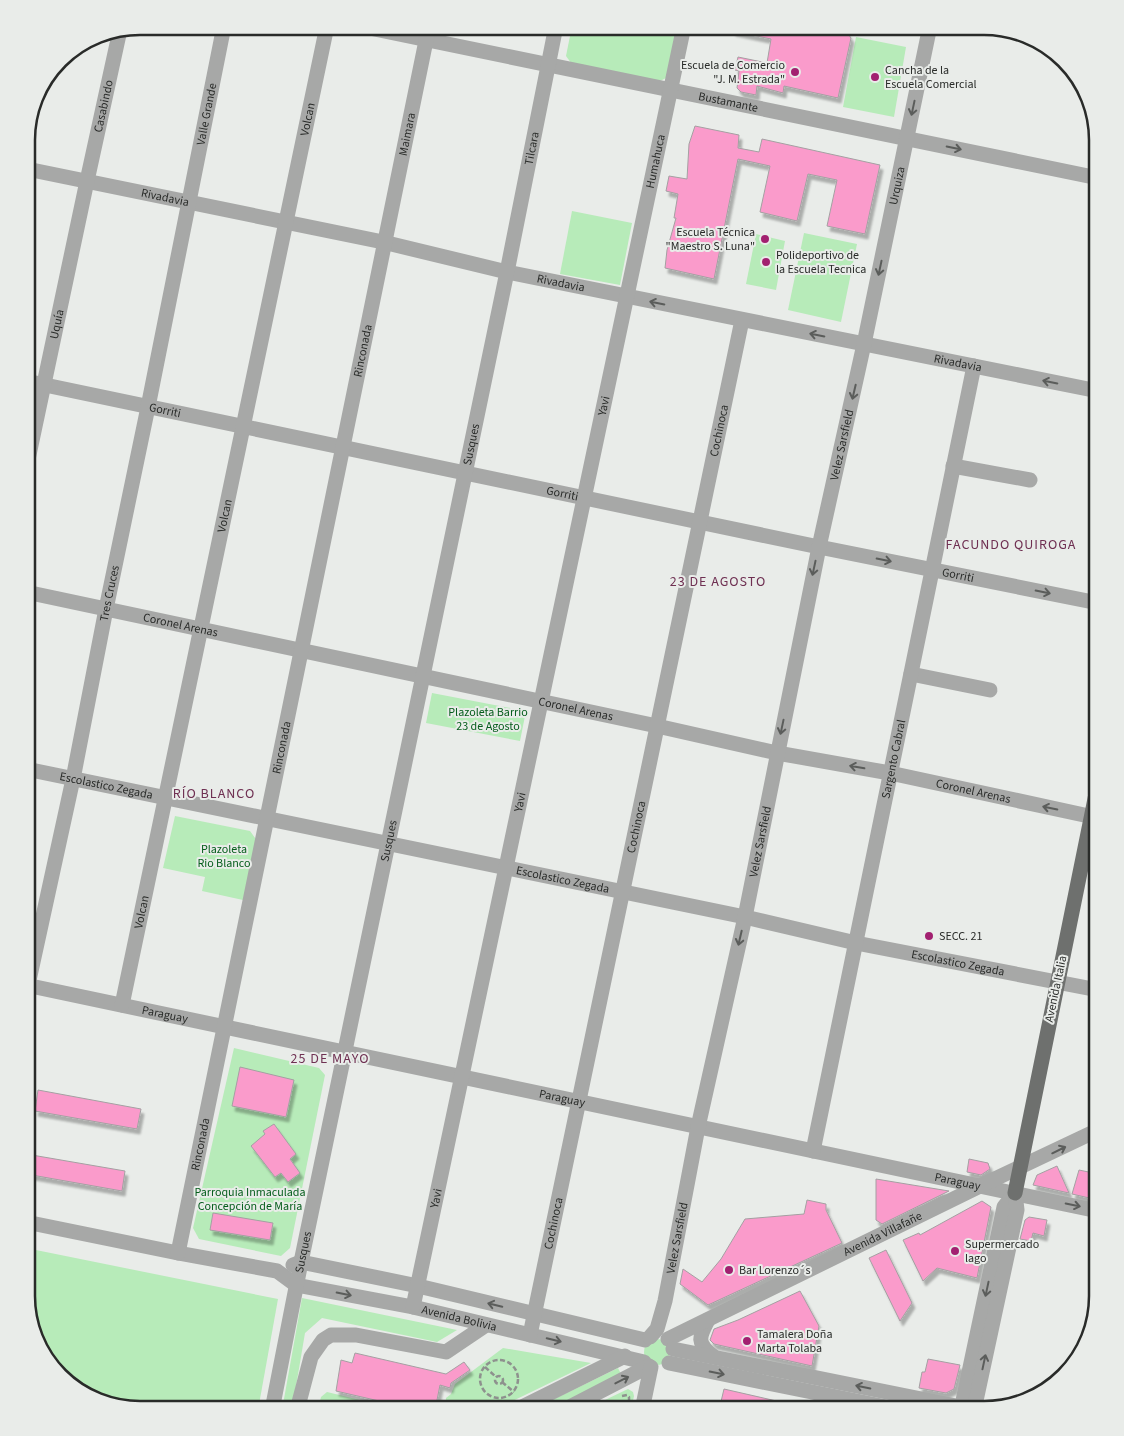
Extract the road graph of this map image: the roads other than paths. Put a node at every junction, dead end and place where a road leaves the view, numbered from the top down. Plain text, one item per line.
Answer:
1 (222, 35) edge
2 (325, 35) edge
3 (427, 35) edge
4 (435, 35) edge
5 (554, 35) edge
6 (682, 35) edge
7 (928, 35) edge
8 (118, 38) edge
9 (548, 65) junction
10 (671, 90) junction
11 (906, 139) junction
12 (35, 171) edge
13 (1089, 176) edge
14 (87, 181) junction
15 (188, 202) junction
16 (286, 222) junction
17 (383, 242) junction
18 (507, 272) junction
19 (628, 297) junction
20 (742, 320) junction
21 (864, 344) junction
22 (974, 366) junction
23 (35, 382) edge
24 (44, 384) junction
25 (1089, 389) edge
26 (148, 407) junction
27 (35, 426) edge
28 (243, 426) junction
29 (342, 447) junction
30 (953, 466) junction
31 (465, 473) junction
32 (1030, 480) dead end
33 (585, 498) junction
34 (700, 522) junction
35 (819, 546) junction
36 (932, 569) junction
37 (35, 594) edge
38 (1089, 601) edge
39 (106, 609) junction
40 (201, 629) junction
41 (300, 650) junction
42 (910, 674) junction
43 (423, 676) junction
44 (990, 690) dead end
45 (542, 701) junction
46 (657, 726) junction
47 (777, 752) junction
48 (35, 771) edge
49 (890, 773) junction
50 (73, 779) junction
51 (166, 798) junction
52 (1089, 817) edge
53 (266, 819) junction
54 (1089, 840) edge
55 (388, 844) junction
56 (507, 868) junction
57 (622, 892) junction
58 (745, 917) junction
59 (856, 943) junction
60 (35, 949) edge
61 (1057, 982) junction
62 (35, 987) edge
63 (1089, 988) edge
64 (122, 1005) junction
65 (223, 1027) junction
66 (344, 1052) junction
67 (462, 1077) junction
68 (578, 1102) junction
69 (698, 1127) junction
70 (1089, 1134) edge
71 (813, 1151) junction
72 (1019, 1169) junction
73 (980, 1186) junction
74 (1014, 1193) junction
75 (1089, 1208) edge
76 (35, 1224) edge
77 (178, 1254) junction
78 (301, 1262) junction
79 (277, 1271) junction
80 (296, 1285) junction
81 (418, 1286) junction
82 (665, 1301) junction
83 (413, 1307) junction
84 (534, 1314) junction
85 (708, 1320) junction
86 (486, 1325) junction
87 (530, 1334) junction
88 (645, 1341) junction
89 (670, 1351) junction
90 (713, 1356) junction
91 (623, 1357) junction
92 (648, 1365) junction
93 (274, 1401) edge
94 (299, 1401) edge
95 (534, 1401) edge
96 (581, 1401) edge
97 (643, 1401) edge
98 (866, 1401) edge
99 (930, 1401) edge
100 (970, 1401) edge

1 - 15 street, Valle Grande
2 - 16 street, Volcan
3 - 17 street, Maimara
4 - 9 street, Bustamante
5 - 9 street, Tilcara
6 - 10 street, Humahuca
7 -> 11 street, Urquiza
8 - 14 street, Casabindo
9 - 10 street, Bustamante
9 - 18 street, Tilcara
10 - 11 street, Bustamante
10 - 19 street, Humahuca
11 -> 13 street, Bustamante
11 -> 21 street, Urquiza
12 - 14 street, Rivadavia
14 - 15 street, Rivadavia
14 - 24 street, Uquía
15 - 16 street, Rivadavia
15 - 26 street, Tres Cruces
16 - 17 street, Rivadavia
16 - 28 street, Volcan
17 - 18 street, Rivadavia
17 - 29 street, Rinconada
18 - 19 street, Rivadavia
18 - 31 street, Susques
20 -> 19 street, Rivadavia
19 - 33 street, Yavi
21 -> 20 street, Rivadavia
20 - 34 street, Cochinoca
21 - 22 street, Rivadavia
21 -> 35 street, Velez Sarsfield
25 -> 22 street, Rivadavia
22 - 30 street, Sargento Cabral
23 - 24 street, Gorriti
24 - 26 street, Gorriti
24 - 27 street, Uquía
26 - 28 street, Gorriti
26 - 39 street, Tres Cruces
28 - 29 street, Gorriti
28 - 40 street, Volcan
29 - 31 street, Gorriti
29 - 41 street, Rinconada
30 - 32 street
30 - 36 street, Sargento Cabral
31 - 33 street, Gorriti
31 - 43 street, Susques
33 - 34 street, Gorriti
33 - 45 street, Yavi
34 - 35 street, Gorriti
34 - 46 street, Cochinoca
35 -> 36 street, Gorriti
35 -> 47 street, Velez Sarsfield
36 -> 38 street, Gorriti
36 - 42 street, Sargento Cabral
37 - 39 street, Coronel Arenas
39 - 40 street, Coronel Arenas
39 - 50 street, Tres Cruces
40 - 41 street, Coronel Arenas
40 - 51 street, Volcan
41 - 43 street, Coronel Arenas
41 - 53 street, Rinconada
42 - 44 street
42 - 49 street, Sargento Cabral
43 - 45 street, Coronel Arenas
43 - 55 street, Susques
45 - 46 street, Coronel Arenas
45 - 56 street, Yavi
46 - 47 street, Coronel Arenas
46 - 57 street, Cochinoca
49 -> 47 street, Coronel Arenas
47 - 58 street, Velez Sarsfield
48 - 50 street, Escolastico Zegada
52 -> 49 street, Coronel Arenas
49 - 59 street, Sargento Cabral
50 - 51 street, Escolastico Zegada
50 - 60 street, Tres Cruces
51 - 53 street, Escolastico Zegada
51 - 64 street, Volcan
53 - 55 street, Escolastico Zegada
53 - 65 street, Rinconada
54 - 61 main road, Avenida Italia
55 - 56 street, Escolastico Zegada
55 - 66 street, Susques
56 - 57 street, Escolastico Zegada
56 - 67 street, Yavi
57 - 58 street, Escolastico Zegada
57 - 68 street, Cochinoca
58 - 59 street, Escolastico Zegada
58 -> 69 street, Velez Sarsfield
59 - 61 street, Escolastico Zegada
59 - 71 street, Sargento Cabral
61 - 63 street, Escolastico Zegada
61 - 72 main road, Avenida Italia
62 - 64 street, Paraguay
64 - 65 street, Paraguay
65 - 66 street, Paraguay
65 - 77 street, Rinconada
66 - 67 street, Paraguay
66 - 78 street, Susques
67 - 68 street, Paraguay
67 - 81 street, Yavi
68 - 69 street, Paraguay
68 - 84 street, Cochinoca
69 - 71 street, Paraguay
69 - 82 street, Velez Sarsfield
72 -> 70 street, Avenida Villafañe
71 - 73 street, Paraguay
72 - 73 street, Avenida Villafañe
72 - 74 main road, Avenida Italia
73 - 74 street, Paraguay
73 - 85 street, Avenida Villafañe
74 -> 75 street, Paraguay
74 - 100 street, Avenida Italia
76 - 77 street, Avenida Bolivia
77 - 79 street, Avenida Bolivia
78 - 79 street
78 - 80 street, Susques
78 - 81 street, Avenida Bolivia
79 - 80 street, Avenida Bolivia
80 -> 83 street, Avenida Bolivia
80 - 93 street, Susques
81 - 83 street, Yavi
84 -> 81 street, Avenida Bolivia
82 - 85 street
82 - 88 street, Velez Sarsfield
83 - 86 street, Avenida Bolivia
84 - 87 street, Cochinoca
84 - 88 street, Avenida Bolivia
85 - 89 street, Avenida Villafañe
85 - 90 street
86 - 87 street, Avenida Bolivia
86 - 94 street
87 -> 91 street, Avenida Bolivia
88 - 89 street
88 - 91 street
88 - 92 street
89 - 90 street
89 - 92 street
89 -> 98 street
99 -> 90 street
91 - 92 street, Avenida Bolivia
91 - 95 street
96 -> 92 street
92 - 97 street

